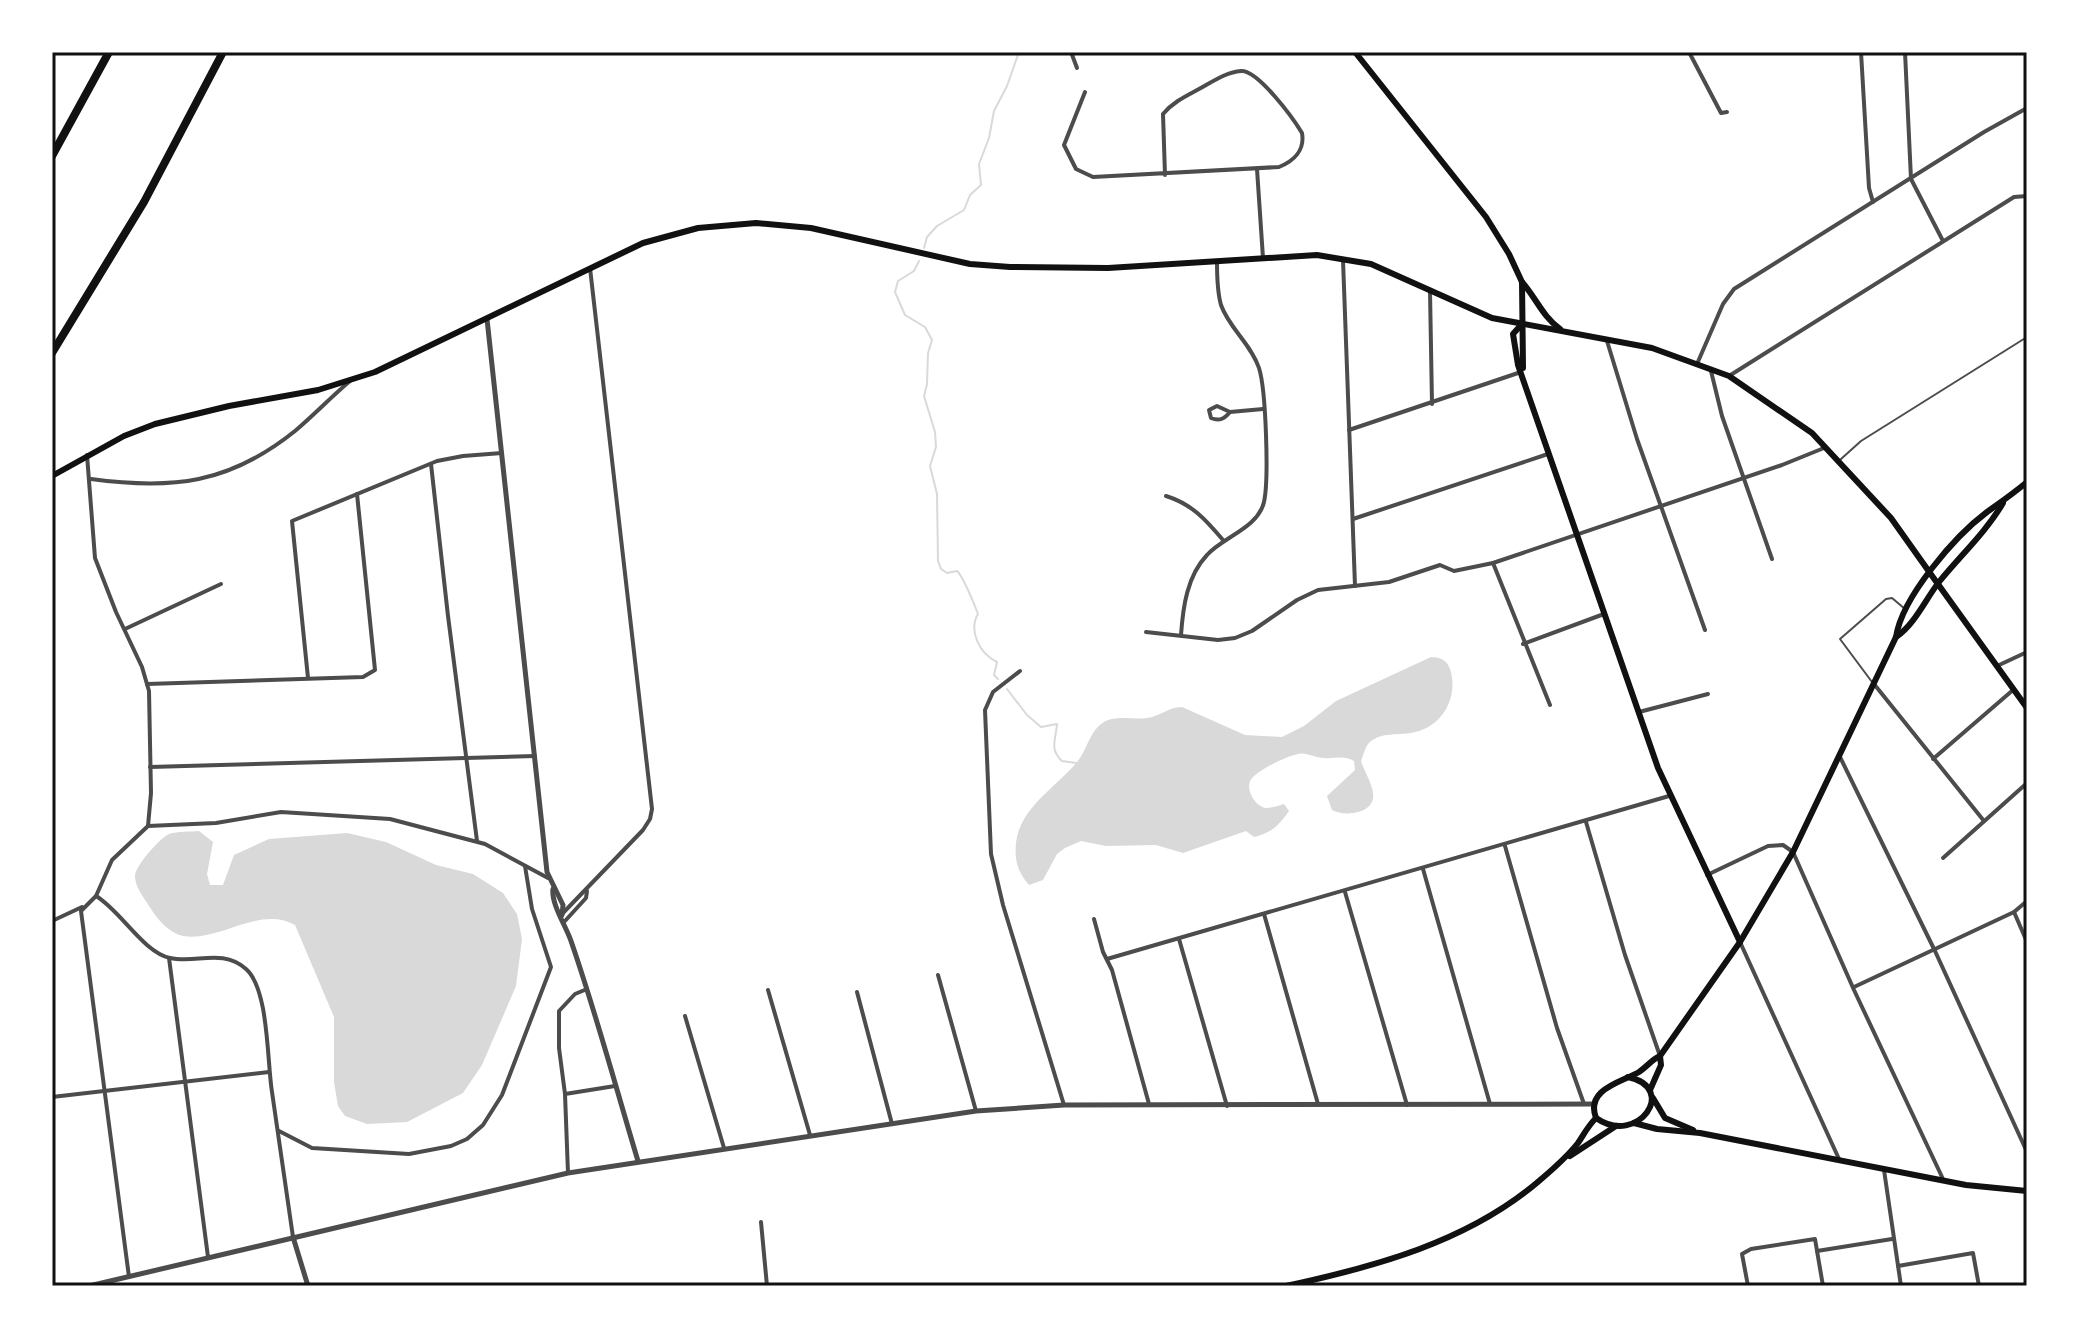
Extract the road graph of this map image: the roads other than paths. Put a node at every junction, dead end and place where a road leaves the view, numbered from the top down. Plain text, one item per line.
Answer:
1 (109, 52) edge
2 (223, 52) edge
3 (1071, 52) edge
4 (1355, 52) edge
5 (1689, 52) edge
6 (1861, 52) edge
7 (1905, 52) edge
8 (1077, 68) dead end
9 (1085, 92) dead end
10 (2027, 108) edge
11 (1727, 112) dead end
12 (52, 156) edge
13 (1257, 169) junction
14 (1165, 175) junction
15 (1911, 179) junction
16 (2027, 196) edge
17 (1873, 202) junction
18 (1943, 241) junction
19 (1343, 257) junction
20 (1263, 258) junction
21 (1217, 262) junction
22 (590, 268) junction
23 (1522, 282) junction
24 (1429, 288) junction
25 (487, 319) junction
26 (1521, 325) junction
27 (1563, 331) junction
28 (2027, 337) edge
29 (1606, 338) junction
30 (52, 353) edge
31 (1697, 364) junction
32 (1711, 368) junction
33 (1523, 372) junction
34 (1729, 376) junction
35 (352, 380) junction
36 (1432, 404) junction
37 (1263, 409) junction
38 (1230, 412) junction
39 (1349, 430) junction
40 (1826, 446) junction
41 (502, 453) junction
42 (1551, 453) junction
43 (87, 455) junction
44 (1840, 460) junction
45 (431, 464) junction
46 (52, 476) edge
47 (1744, 477) junction
48 (91, 479) junction
49 (2027, 482) edge
50 (357, 494) junction
51 (1166, 496) dead end
52 (2003, 502) junction
53 (1661, 506) junction
54 (1353, 519) junction
55 (1965, 533) junction
56 (1577, 534) junction
57 (1223, 540) junction
58 (1974, 541) junction
59 (1772, 559) dead end
60 (1493, 563) junction
61 (1930, 573) junction
62 (221, 584) dead end
63 (1938, 584) junction
64 (1355, 586) junction
65 (1906, 610) junction
66 (1605, 614) junction
67 (125, 629) junction
68 (1705, 630) dead end
69 (1146, 632) dead end
70 (1181, 636) junction
71 (1896, 637) junction
72 (1523, 644) junction
73 (2027, 652) edge
74 (1997, 666) junction
75 (1020, 671) dead end
76 (308, 678) junction
77 (147, 684) junction
78 (1874, 684) junction
79 (2013, 690) junction
80 (1708, 694) dead end
81 (1550, 705) dead end
82 (2027, 708) edge
83 (1639, 712) junction
84 (535, 756) junction
85 (1840, 757) junction
86 (467, 759) junction
87 (1933, 759) junction
88 (150, 767) junction
89 (2027, 783) edge
90 (1669, 796) junction
91 (1984, 821) junction
92 (1586, 822) junction
93 (148, 826) junction
94 (477, 841) junction
95 (1505, 846) junction
96 (1793, 852) junction
97 (1943, 858) dead end
98 (525, 866) junction
99 (1423, 869) junction
100 (1707, 875) junction
101 (548, 878) junction
102 (1345, 891) junction
103 (96, 896) junction
104 (2027, 901) edge
105 (84, 906) junction
106 (2014, 912) junction
107 (1264, 914) junction
108 (563, 918) junction
109 (1094, 919) dead end
110 (52, 921) edge
111 (1179, 938) junction
112 (1740, 942) junction
113 (2027, 942) edge
114 (1935, 951) junction
115 (169, 958) junction
116 (1107, 959) junction
117 (938, 975) dead end
118 (1853, 988) junction
119 (587, 989) junction
120 (768, 990) dead end
121 (857, 992) dead end
122 (685, 1016) dead end
123 (1660, 1056) junction
124 (269, 1072) junction
125 (1628, 1077) junction
126 (185, 1083) junction
127 (615, 1086) junction
128 (1650, 1090) junction
129 (103, 1091) junction
130 (565, 1094) junction
131 (52, 1097) edge
132 (1653, 1098) junction
133 (1318, 1104) junction
134 (1490, 1104) junction
135 (1584, 1104) junction
136 (1595, 1104) junction
137 (1064, 1105) junction
138 (1149, 1105) junction
139 (1407, 1105) junction
140 (1227, 1106) junction
141 (976, 1111) junction
142 (1596, 1118) junction
143 (1634, 1123) junction
144 (892, 1124) junction
145 (1616, 1126) junction
146 (279, 1131) junction
147 (1700, 1133) junction
148 (810, 1135) junction
149 (724, 1148) junction
150 (2027, 1152) edge
151 (1571, 1154) junction
152 (638, 1161) junction
153 (1840, 1161) junction
154 (1884, 1170) junction
155 (568, 1173) junction
156 (1944, 1181) junction
157 (2027, 1191) edge
158 (761, 1222) dead end
159 (293, 1237) junction
160 (1892, 1239) junction
161 (1817, 1251) junction
162 (208, 1257) junction
163 (1898, 1266) junction
164 (129, 1277) junction
165 (89, 1286) edge
166 (308, 1286) edge
167 (767, 1286) edge
168 (1286, 1286) edge
169 (1748, 1286) edge
170 (1823, 1286) edge
171 (1901, 1286) edge
172 (1979, 1286) edge

1 - 12 highway
2 - 30 highway
3 - 8 street
4 - 23 main road
5 - 11 street
6 - 17 street
7 - 15 street
9 - 14 street
10 - 15 street
13 - 14 street
13 - 14 street
13 - 20 street
15 - 17 street
15 - 18 street
16 - 18 street
17 - 31 street
18 - 34 street
19 - 20 main road
19 - 24 main road
19 - 39 street
20 - 21 main road
21 - 22 main road
21 - 37 street
22 - 25 main road
22 - 108 street
23 - 26 main road
23 - 27 main road
24 - 26 main road
24 - 36 street
25 - 35 main road
25 - 41 street
26 - 27 main road
26 - 33 main road
27 - 29 main road
28 - 44 lane
29 - 31 main road
29 - 53 street
31 - 32 main road
32 - 34 main road
32 - 47 street
33 - 36 street
33 - 42 main road
34 - 40 main road
35 - 43 main road
35 - 48 street
36 - 39 street
37 - 38 street
37 - 57 street
38 - 38 street
39 - 54 street
40 - 44 main road
40 - 47 street
41 - 45 street
41 - 84 street
42 - 54 street
42 - 56 main road
43 - 46 main road
43 - 48 street
44 - 61 main road
45 - 50 street
45 - 86 street
47 - 53 street
47 - 59 street
48 - 67 street
49 - 52 main road
50 - 76 street
50 - 76 street
51 - 57 street
52 - 55 main road
52 - 58 main road
53 - 56 street
53 - 68 street
54 - 64 street
55 - 58 main road
55 - 61 main road
56 - 60 street
56 - 66 main road
57 - 70 street
58 - 63 main road
60 - 64 street
60 - 72 street
61 - 63 main road
61 - 65 main road
62 - 67 street
63 - 71 main road
63 - 74 main road
64 - 70 street
65 - 71 main road
65 - 78 lane
66 - 72 street
66 - 83 main road
67 - 77 street
69 - 70 street
71 - 78 main road
72 - 81 street
73 - 74 street
74 - 79 main road
75 - 137 street
76 - 77 street
77 - 88 street
78 - 85 main road
78 - 87 street
79 - 82 main road
79 - 87 street
80 - 83 street
83 - 90 main road
84 - 86 street
84 - 101 street
85 - 96 main road
85 - 114 street
86 - 88 street
86 - 94 street
87 - 91 street
88 - 93 street
89 - 91 street
90 - 92 street
90 - 100 main road
91 - 97 street
92 - 95 street
92 - 123 street
93 - 94 street
93 - 103 street
94 - 98 street
95 - 99 street
95 - 135 street
96 - 100 street
96 - 112 main road
96 - 118 street
98 - 101 street
98 - 146 street
99 - 102 street
99 - 134 street
100 - 112 main road
101 - 108 street
102 - 107 street
102 - 139 street
103 - 105 street
103 - 115 street
104 - 106 street
105 - 110 street
105 - 129 street
106 - 113 street
106 - 114 street
107 - 111 street
107 - 133 street
108 - 119 street
109 - 116 street
111 - 116 street
111 - 140 street
112 - 123 main road
112 - 153 street
114 - 118 street
114 - 150 street
115 - 124 street
115 - 126 street
116 - 138 street
117 - 141 street
118 - 156 street
119 - 127 street
119 - 130 street
120 - 148 street
121 - 144 street
122 - 149 street
123 - 125 main road
123 - 128 main road
124 - 126 street
124 - 146 street
125 - 128 main road
125 - 136 main road
126 - 129 street
126 - 162 street
127 - 130 street
127 - 152 street
128 - 132 main road
129 - 131 street
129 - 164 street
130 - 155 street
132 - 143 main road
132 - 147 main road
133 - 139 street
133 - 140 street
134 - 135 street
134 - 139 street
135 - 136 street
136 - 142 main road
137 - 138 street
137 - 141 street
138 - 140 street
141 - 144 street
142 - 145 main road
142 - 151 main road
143 - 145 main road
143 - 147 main road
144 - 148 street
145 - 151 main road
146 - 159 street
147 - 153 main road
148 - 149 street
149 - 152 street
151 - 168 main road
152 - 155 street
153 - 154 main road
154 - 156 main road
154 - 160 street
155 - 159 street
156 - 157 main road
158 - 167 street
159 - 162 street
159 - 166 street
160 - 161 street
160 - 163 street
161 - 169 street
161 - 170 street
162 - 164 street
163 - 171 street
163 - 172 street
164 - 165 street

